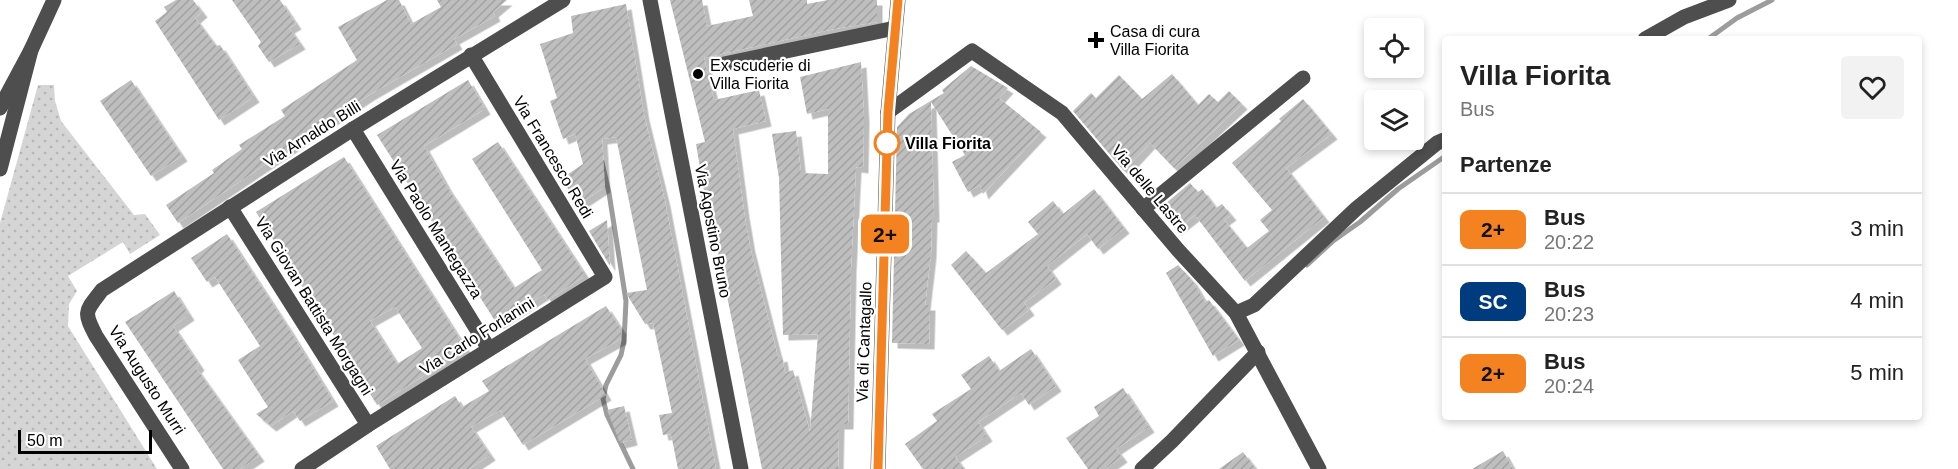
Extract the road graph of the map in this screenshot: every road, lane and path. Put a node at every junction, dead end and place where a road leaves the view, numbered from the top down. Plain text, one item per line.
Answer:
1 (54, 0) edge
2 (562, 0) edge
3 (650, 0) edge
4 (898, 0) edge
5 (1730, 0) edge
6 (895, 28) junction
7 (1650, 36) edge
8 (31, 50) junction
9 (471, 55) junction
10 (724, 64) dead end
11 (1303, 78) dead end
12 (0, 108) edge
13 (888, 112) junction
14 (353, 129) junction
15 (1442, 141) edge
16 (0, 170) edge
17 (230, 207) junction
18 (1143, 209) junction
19 (605, 278) joint
20 (88, 309) joint
21 (1236, 313) junction
22 (489, 349) junction
23 (1258, 352) junction
24 (368, 425) junction
25 (182, 469) edge
26 (302, 469) edge
27 (741, 469) edge
28 (878, 469) edge
29 (1142, 469) edge
30 (1319, 469) edge

1 - 8 street
2 - 9 street, Via Arnaldo Billi
3 - 27 street, Via Agostino Bruno
4 - 6 street, Via di Cantagallo
5 - 7 street
6 - 10 street
6 - 13 street, Via di Cantagallo
8 - 12 street
8 - 16 street
9 - 14 street, Via Arnaldo Billi
9 - 19 street, Via Francesco Redi
11 - 18 street
13 - 18 street, Via delle Lastre
13 - 28 street, Via di Cantagallo
14 - 17 street, Via Arnaldo Billi
14 - 22 street, Via Paolo Mantegazza
15 - 21 street
17 - 20 street, Via Arnaldo Billi
17 - 24 street, Via Giovan Battista Morgagni
18 - 21 street, Via delle Lastre
19 - 22 street, Via Carlo Forlanini
20 - 25 street, Via Augusto Murri
21 - 23 street, Via delle Lastre
22 - 24 street, Via Carlo Forlanini
23 - 29 street
23 - 30 street, Via delle Lastre
24 - 26 street, Via Carlo Forlanini

